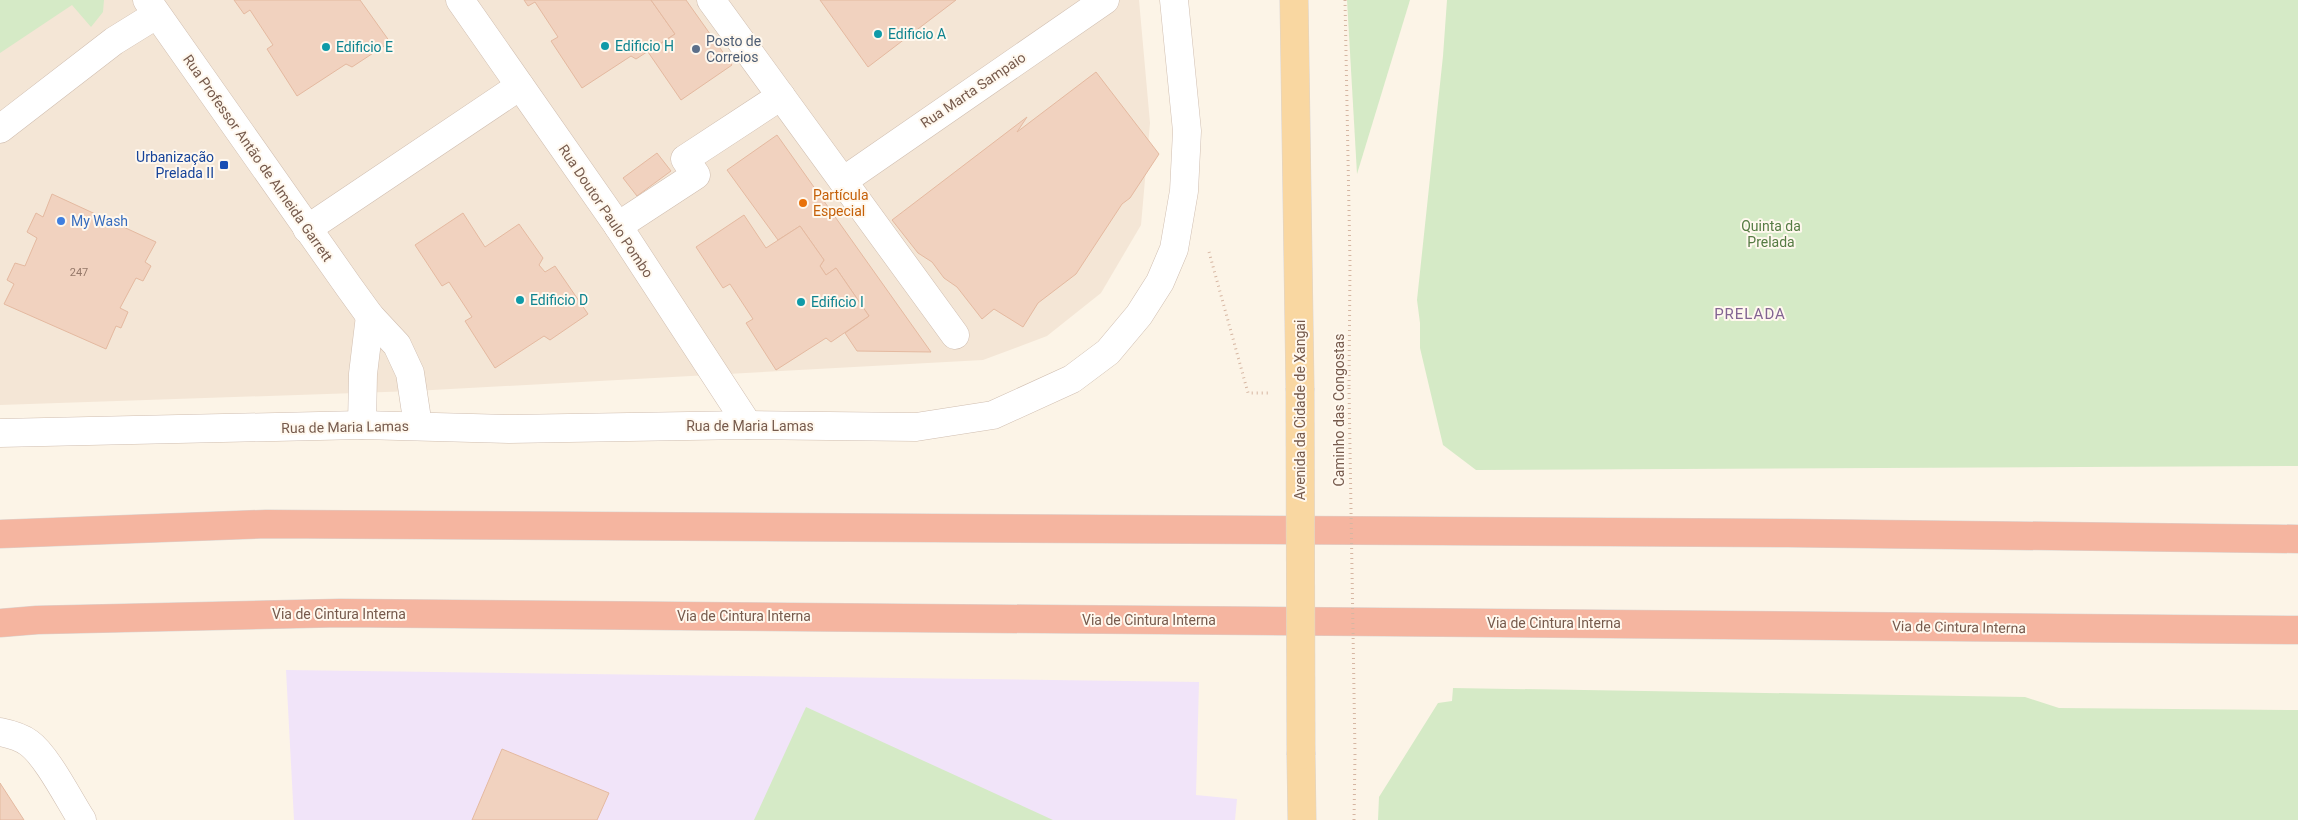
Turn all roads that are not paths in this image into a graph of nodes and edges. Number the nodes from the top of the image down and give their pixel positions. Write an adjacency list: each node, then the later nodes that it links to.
1 (460, 0): 7 (street, Rua Doutor Paulo Pombo)
2 (712, 0): 8 (street)
3 (1105, 0): 10 (street, Rua Marta Sampaio)
4 (1174, 0): 16 (street, Rua de Maria Lamas)
5 (1294, 0): 25 (main road, Avenida da Cidade de Xangai, bridge)
6 (151, 8): 9 (street); 12 (street, Rua Professor Antão de Almeida Garrett)
7 (520, 86): 11 (street, Rua Doutor Paulo Pombo); 12 (street)
8 (781, 96): 10 (street); 11 (street)
9 (0, 129)
10 (843, 181): 14 (street)
11 (618, 226): 16 (street, Rua Doutor Paulo Pombo)
12 (307, 229): 13 (street, Rua Professor Antão de Almeida Garrett)
13 (370, 316): 15 (street); 17 (street, Rua Professor Antão de Almeida Garrett)
14 (955, 335)
15 (362, 425): 17 (street, Rua de Maria Lamas); 18 (street, Rua de Maria Lamas)
16 (748, 425): 17 (street, Rua de Maria Lamas)
17 (418, 426)
18 (0, 433)
19 (0, 534): 20 (highway)
20 (2298, 539)
21 (0, 623): 22 (highway, Via de Cintura Interna)
22 (2298, 630)
23 (0, 732): 24 (street)
24 (82, 820)
25 (1302, 820)

